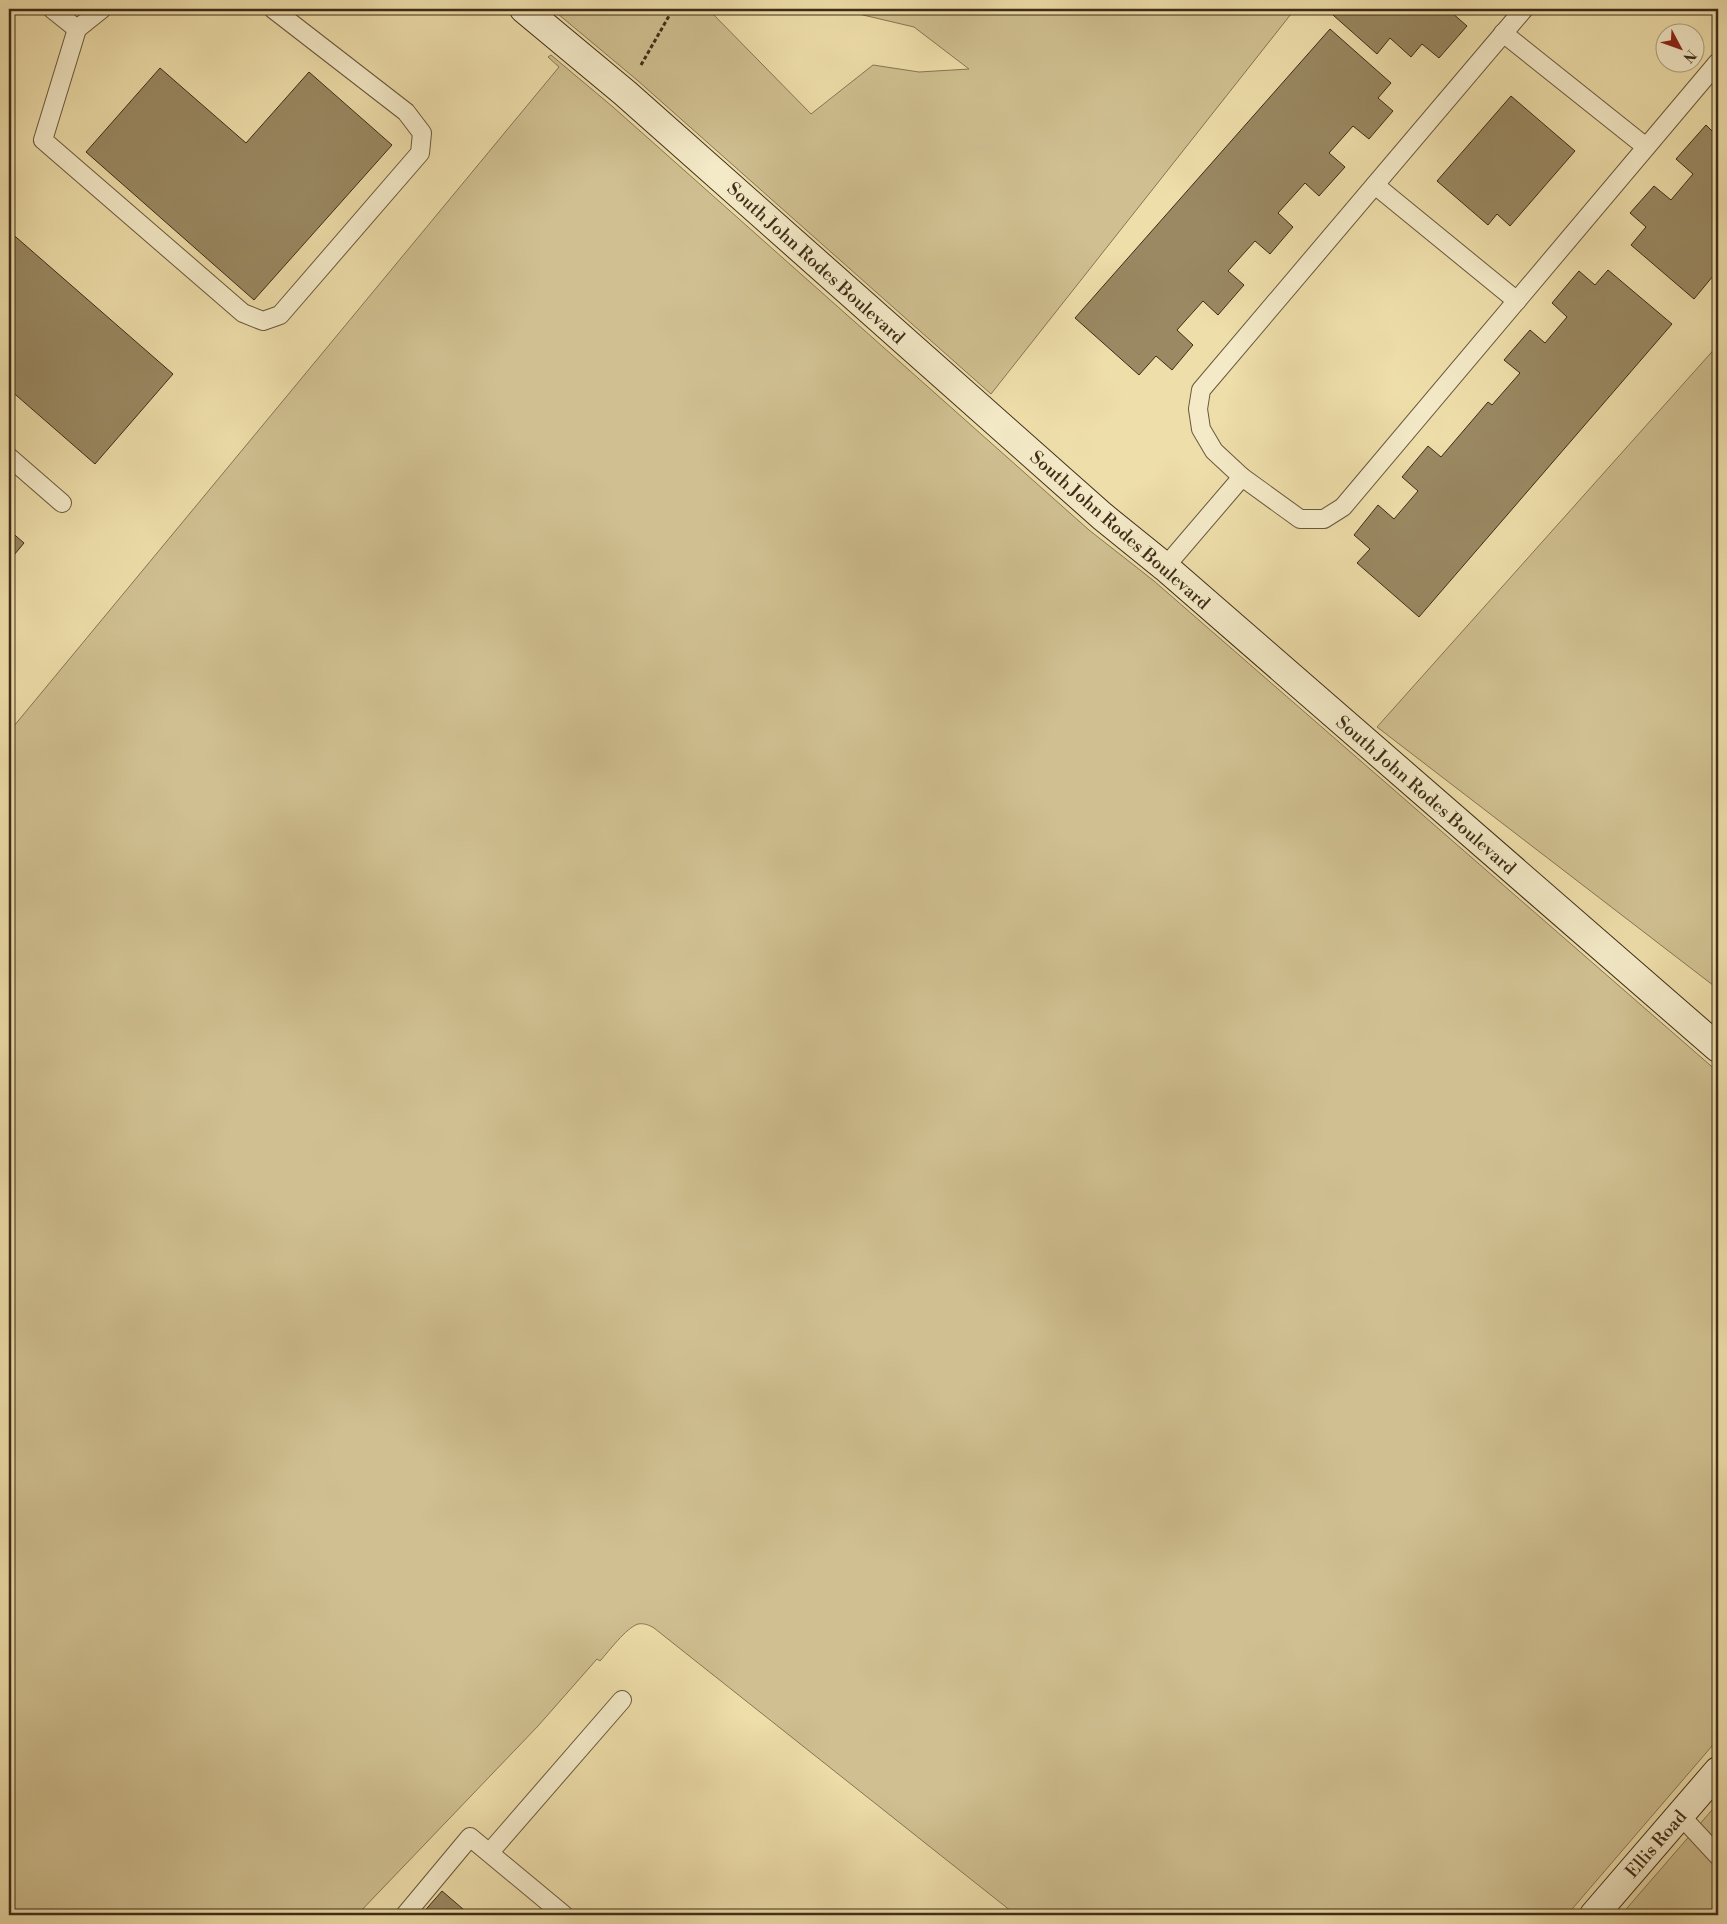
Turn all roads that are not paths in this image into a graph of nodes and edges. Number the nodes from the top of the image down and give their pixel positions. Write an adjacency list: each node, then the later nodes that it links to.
1 (52, 9): 6 (lane)
2 (102, 9): 6 (lane)
3 (273, 9): 6 (lane)
4 (524, 9): 15 (main road, South John Rodes Boulevard)
5 (1524, 9): 7 (lane)
6 (77, 29)
7 (1503, 33): 9 (lane); 10 (lane)
8 (1718, 62): 9 (lane)
9 (1646, 147): 11 (lane)
10 (1375, 185): 11 (lane); 13 (lane)
11 (1517, 301): 13 (lane)
12 (9, 457): 14 (lane)
13 (1242, 477): 15 (lane)
14 (62, 503)
15 (1165, 567): 16 (main road, South John Rodes Boulevard)
16 (1718, 1048)
17 (622, 1700): 20 (lane)
18 (1718, 1771): 19 (main road, Ellis Road)
19 (1681, 1816): 21 (lane); 24 (main road, Ellis Road)
20 (490, 1852): 22 (lane); 23 (lane)
21 (1718, 1856)
22 (405, 1915)
23 (564, 1915)
24 (1594, 1915)

